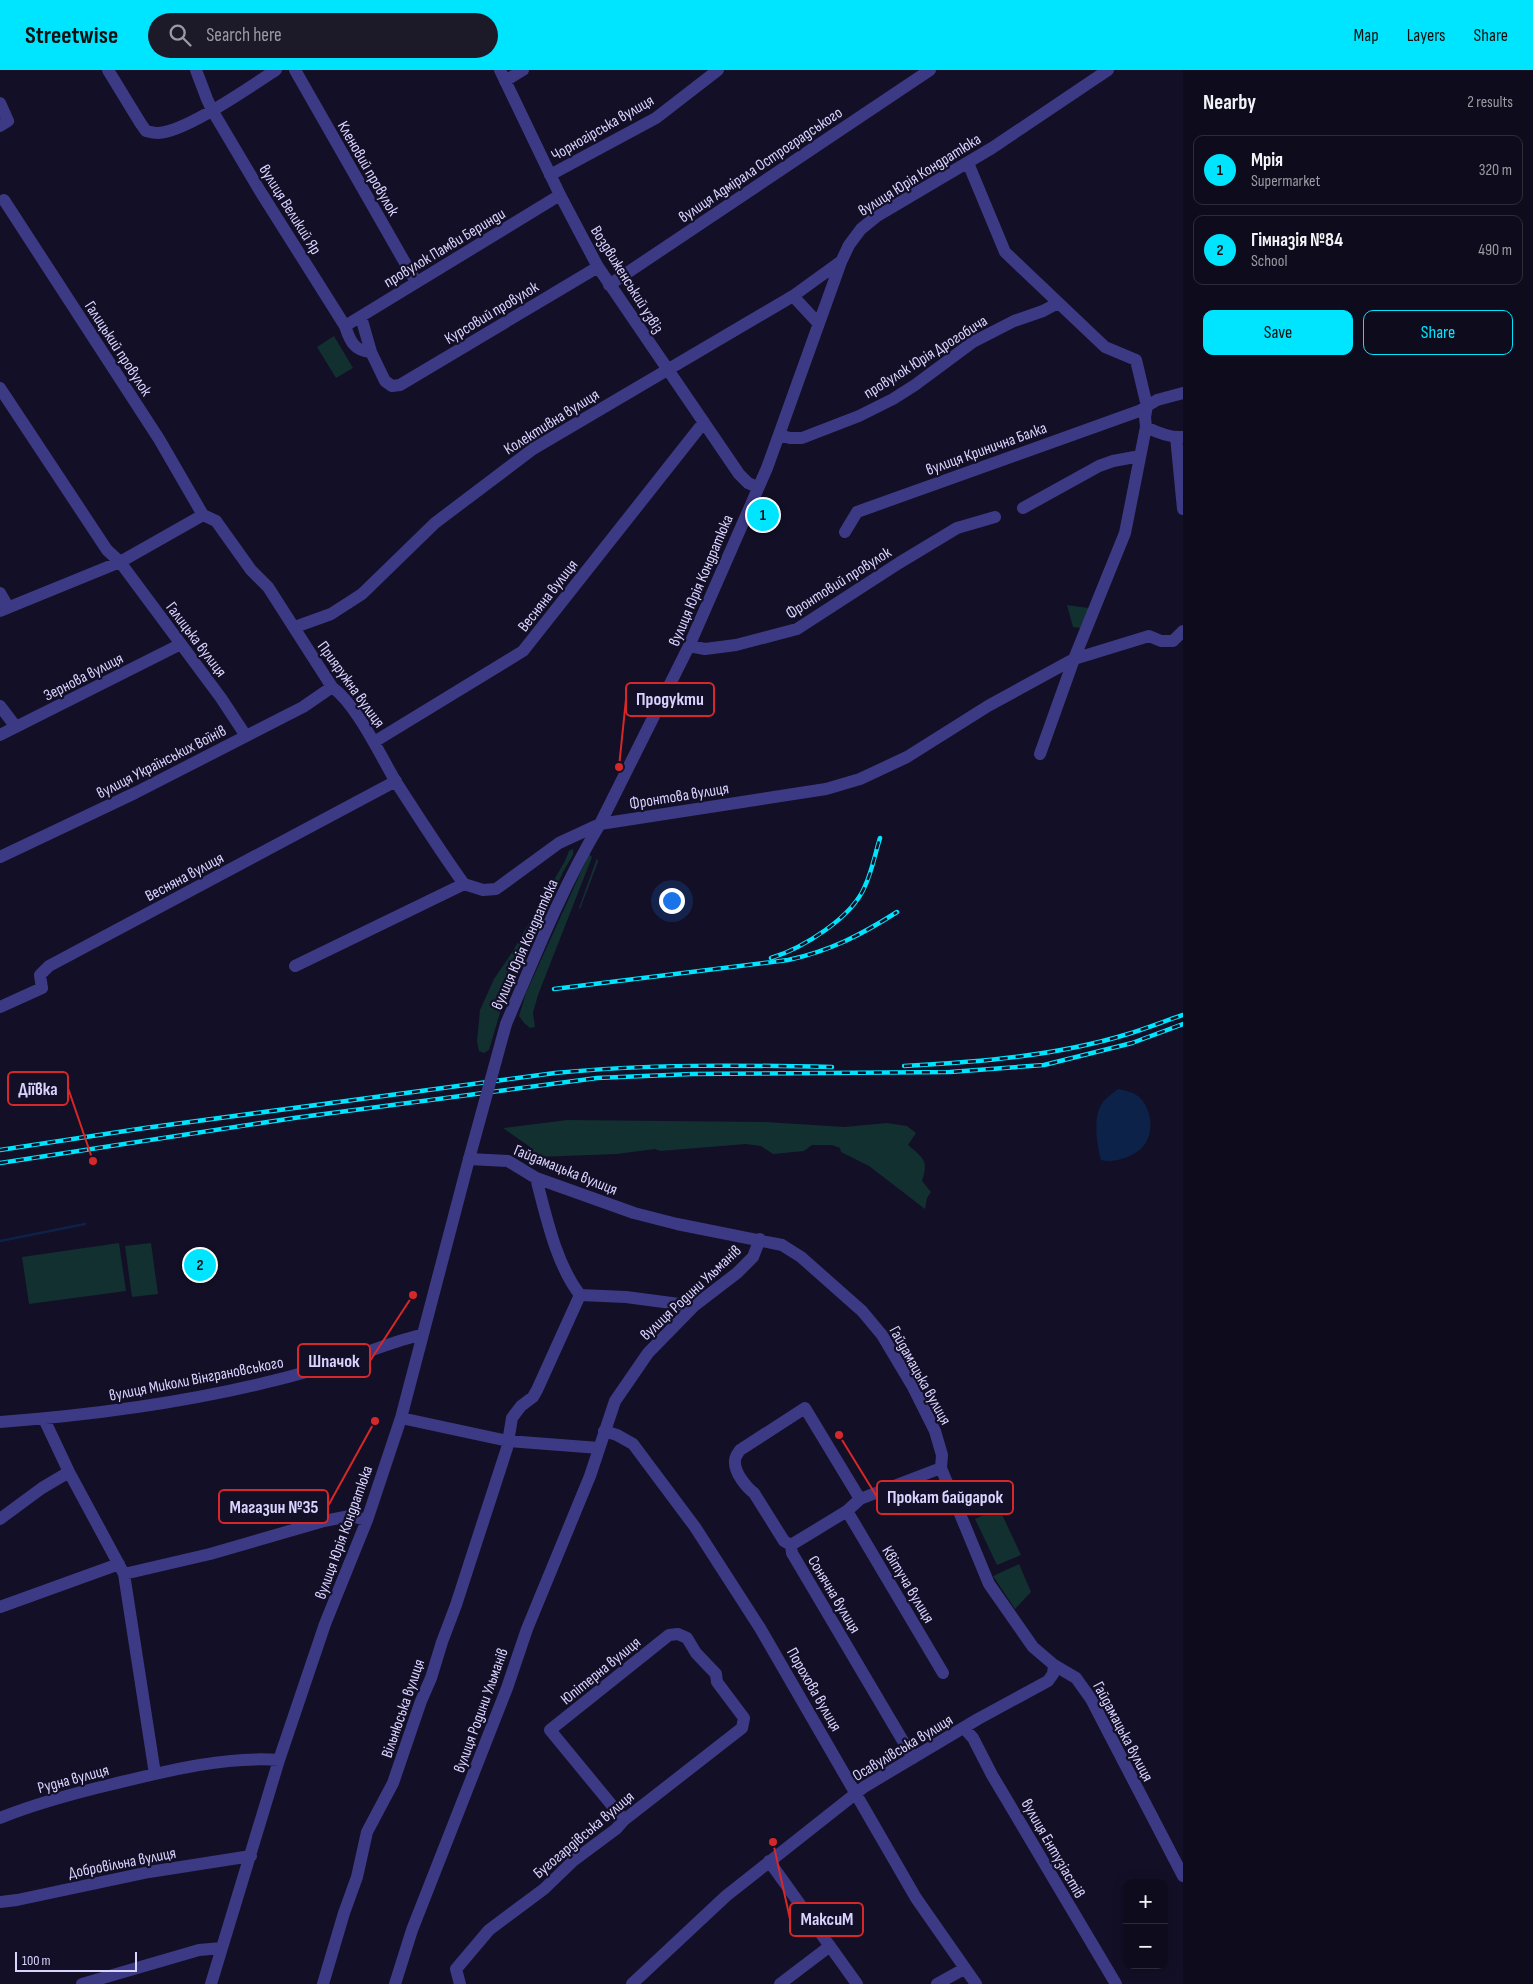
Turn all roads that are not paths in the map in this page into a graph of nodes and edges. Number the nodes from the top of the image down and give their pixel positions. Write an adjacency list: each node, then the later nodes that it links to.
1 (108, 70): 11 (street)
2 (196, 70): 11 (street, вулиця Великий Яр)
3 (276, 70): 11 (street)
4 (294, 70): 19 (street, Кленовий провулок)
5 (523, 70): 9 (street)
6 (718, 70): 14 (street, Чорногірська вулиця)
7 (930, 70): 20 (street, вулиця Адмірала Остроградського)
8 (1108, 70): 13 (street, вулиця Юрія Кондратюка)
9 (502, 76): 14 (street, Воздвиженський узвіз)
10 (0, 103): 12 (street)
11 (212, 110): 25 (street, вулиця Великий Яр)
12 (1, 125)
13 (968, 163): 17 (street, вулиця Юрія Кондратюка); 22 (street)
14 (550, 175): 15 (street, Воздвиженський узвіз)
15 (560, 194): 18 (street, Воздвиженський узвіз); 19 (street, провулок Памви Беринди)
16 (4, 200): 39 (street, Галицький провулок)
17 (841, 262): 21 (street, Колективна вулиця); 24 (street, вулиця Юрія Кондратюка)
18 (598, 267): 20 (street, Воздвиженський узвіз); 26 (street, Курсовий провулок)
19 (416, 282): 23 (street, провулок Памви Беринди)
20 (609, 285): 27 (street, Воздвиженський узвіз)
21 (793, 296): 24 (street); 27 (street, Колективна вулиця)
22 (1058, 303): 30 (street); 33 (street, провулок Юрія Дрогобича)
23 (361, 317): 25 (street, провулок Памви Беринди); 26 (street)
24 (818, 323): 33 (street, вулиця Юрія Кондратюка)
25 (345, 326): 26 (street, вулиця Великий Яр)
26 (371, 352)
27 (668, 371): 31 (street, Воздвиженський узвіз); 45 (street, Колективна вулиця)
28 (0, 388): 42 (street, Галицька вулиця)
29 (1183, 392): 30 (street, вулиця Кринична Балка)
30 (1147, 406): 32 (street); 41 (street, вулиця Кринична Балка)
31 (704, 422): 36 (street, Воздвиженський узвіз); 55 (street, Весняна вулиця)
32 (1146, 427): 34 (street); 35 (street)
33 (779, 435): 36 (street, вулиця Юрія Кондратюка)
34 (1179, 437): 38 (street)
35 (1140, 456): 37 (street); 49 (street)
36 (757, 487): 48 (street, вулиця Юрія Кондратюка)
37 (1023, 508)
38 (1183, 509)
39 (203, 515): 42 (street); 45 (street, Прияружна вулиця)
40 (995, 518): 48 (street, Фронтовий провулок)
41 (845, 532)
42 (120, 562): 44 (street); 47 (street, Галицька вулиця)
43 (0, 593): 44 (street)
44 (4, 609)
45 (295, 627): 50 (street, Прияружна вулиця)
46 (1183, 631): 49 (street, Фронтова вулиця)
47 (181, 644): 52 (street, Зернова вулиця); 54 (street, Галицька вулиця)
48 (689, 646): 58 (street, вулиця Юрія Кондратюка)
49 (1074, 659): 56 (street); 58 (street, Фронтова вулиця)
50 (332, 687): 54 (street, вулиця Українських Воїнів); 55 (street, Прияружна вулиця)
51 (0, 706): 52 (street)
52 (16, 727): 53 (street, Зернова вулиця)
53 (0, 735)
54 (246, 736): 59 (street, вулиця Українських Воїнів)
55 (374, 742): 57 (street, Прияружна вулиця)
56 (1040, 754)
57 (396, 781): 60 (street, Прияружна вулиця); 62 (street, Весняна вулиця)
58 (600, 824): 60 (street, Фронтова вулиця); 63 (street, вулиця Юрія Кондратюка, bridge)
59 (0, 857)
60 (464, 884): 61 (street)
61 (295, 966)
62 (0, 1006)
63 (469, 1159): 64 (street, Гайдамацька вулиця); 68 (street, вулиця Юрія Кондратюка)
64 (536, 1178): 65 (street, Гайдамацька вулиця); 66 (street)
65 (760, 1239): 67 (street, вулиця Родини Ульманів); 75 (street, Гайдамацька вулиця)
66 (580, 1295): 67 (street); 73 (street, Вільнюська вулиця)
67 (694, 1306): 72 (street, вулиця Родини Ульманів)
68 (421, 1335): 69 (street, вулиця Юрія Кондратюка); 70 (street, вулиця Миколи Вінграновського)
69 (401, 1418): 73 (street); 80 (street, вулиця Юрія Кондратюка)
70 (44, 1419): 71 (street, вулиця Миколи Вінграновського); 76 (street)
71 (0, 1422)
72 (604, 1431): 74 (street, вулиця Родини Ульманів); 91 (street, Порохова вулиця)
73 (508, 1440): 74 (street); 103 (street, Вільнюська вулиця)
74 (599, 1448): 104 (street, вулиця Родини Ульманів)
75 (941, 1468): 77 (street); 84 (street, Гайдамацька вулиця)
76 (69, 1472): 79 (street); 82 (street)
77 (860, 1498): 78 (street); 81 (street, Сонячна вулиця)
78 (848, 1511): 81 (street); 85 (street, Квітуча вулиця)
79 (0, 1519)
80 (367, 1520): 82 (street); 89 (street, вулиця Юрія Кондратюка)
81 (791, 1545): 88 (street, Сонячна вулиця)
82 (121, 1569): 83 (street); 90 (street)
83 (0, 1607)
84 (1054, 1665): 87 (street, Осавулівська вулиця); 96 (street, Гайдамацька вулиця)
85 (943, 1673)
86 (744, 1718): 93 (street, Бугогардівська вулиця); 93 (street, Юпітерна вулиця)
87 (964, 1728): 88 (street, Осавулівська вулиця); 111 (street, вулиця Ентузіастів)
88 (913, 1758): 91 (street, Осавулівська вулиця)
89 (279, 1760): 90 (street, Рудна вулиця); 94 (street, вулиця Юрія Кондратюка)
90 (155, 1774): 92 (street, Рудна вулиця)
91 (856, 1793): 95 (street, Осавулівська вулиця); 100 (street, Порохова вулиця)
92 (0, 1818)
93 (624, 1820): 105 (street, Бугогардівська вулиця)
94 (251, 1856): 97 (street, Добровільна вулиця); 99 (street, вулиця Юрія Кондратюка)
95 (769, 1861): 98 (street); 106 (street, Осавулівська вулиця)
96 (1183, 1876)
97 (0, 1902)
98 (830, 1946): 107 (street); 108 (street)
99 (222, 1948): 101 (street); 102 (street, вулиця Юрія Кондратюка)
100 (964, 1969): 109 (street); 110 (street, Порохова вулиця)
101 (82, 1984)
102 (211, 1984)
103 (323, 1984)
104 (395, 1984)
105 (460, 1984)
106 (632, 1984)
107 (780, 1984)
108 (857, 1984)
109 (937, 1984)
110 (976, 1984)
111 (1116, 1984)

